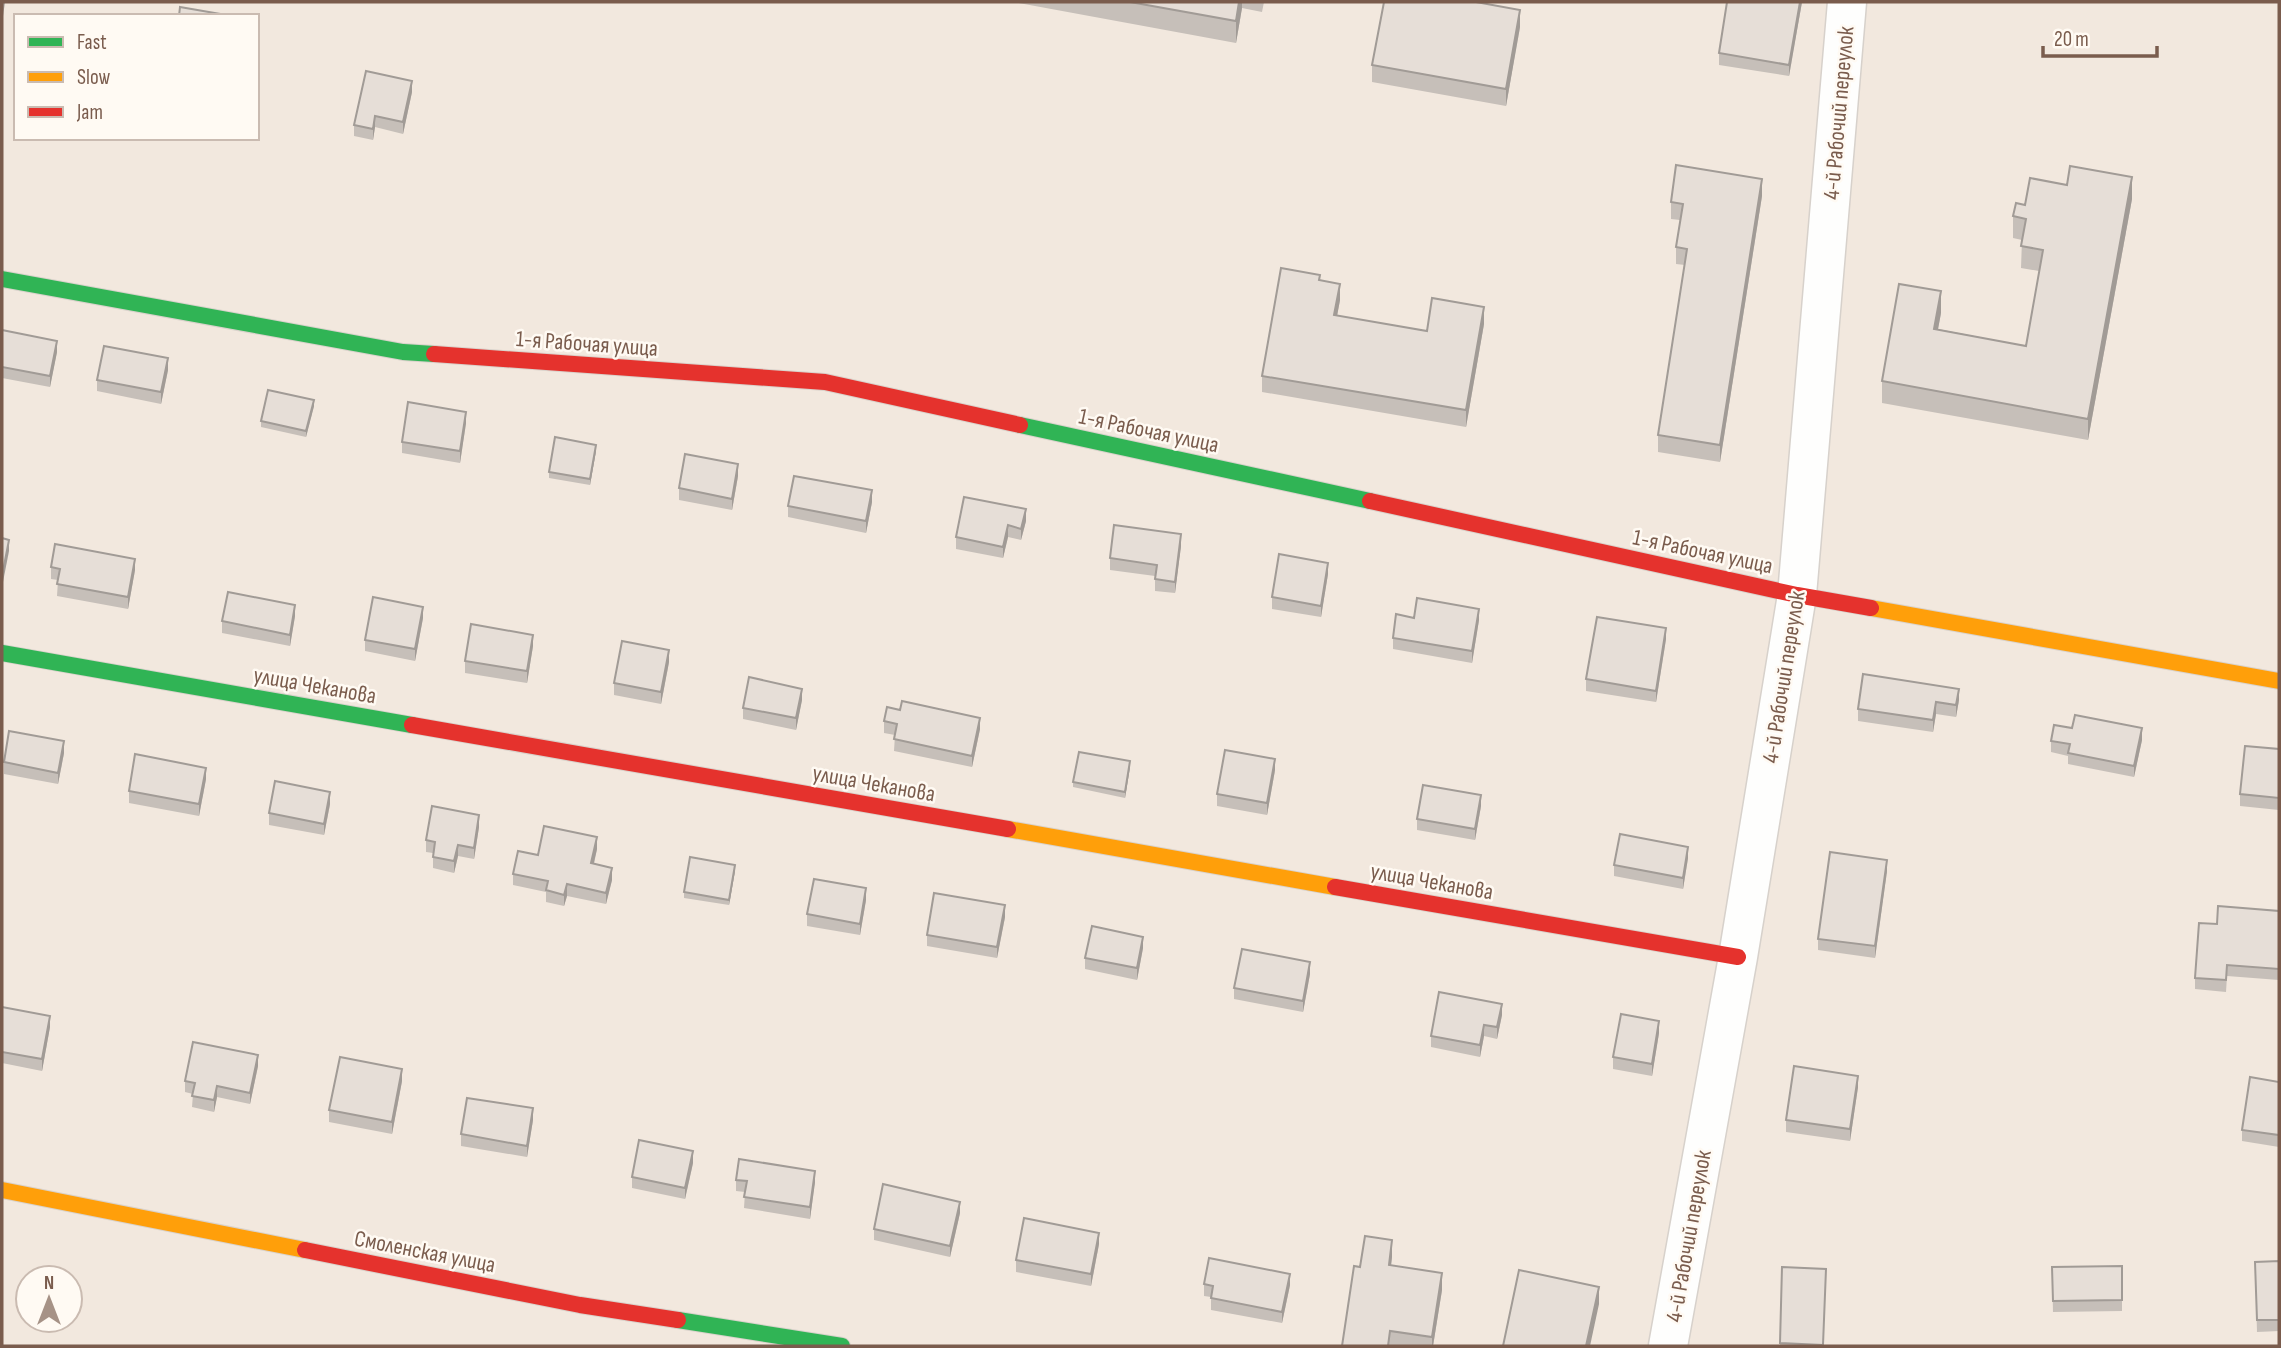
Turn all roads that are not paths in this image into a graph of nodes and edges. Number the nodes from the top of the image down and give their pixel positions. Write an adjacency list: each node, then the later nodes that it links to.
1 (1847, 2): 3 (street, 4-й Рабочий переулок)
2 (2, 279): 3 (street, 1-я Рабочая улица)
3 (1797, 595): 5 (street, 1-я Рабочая улица); 6 (street, 4-й Рабочий переулок)
4 (2, 653): 6 (street, улица Чеканова)
5 (2279, 681)
6 (1738, 957): 9 (street, 4-й Рабочий переулок)
7 (2, 1190): 8 (street, Смоленская улица)
8 (842, 1346)
9 (1668, 1346)

